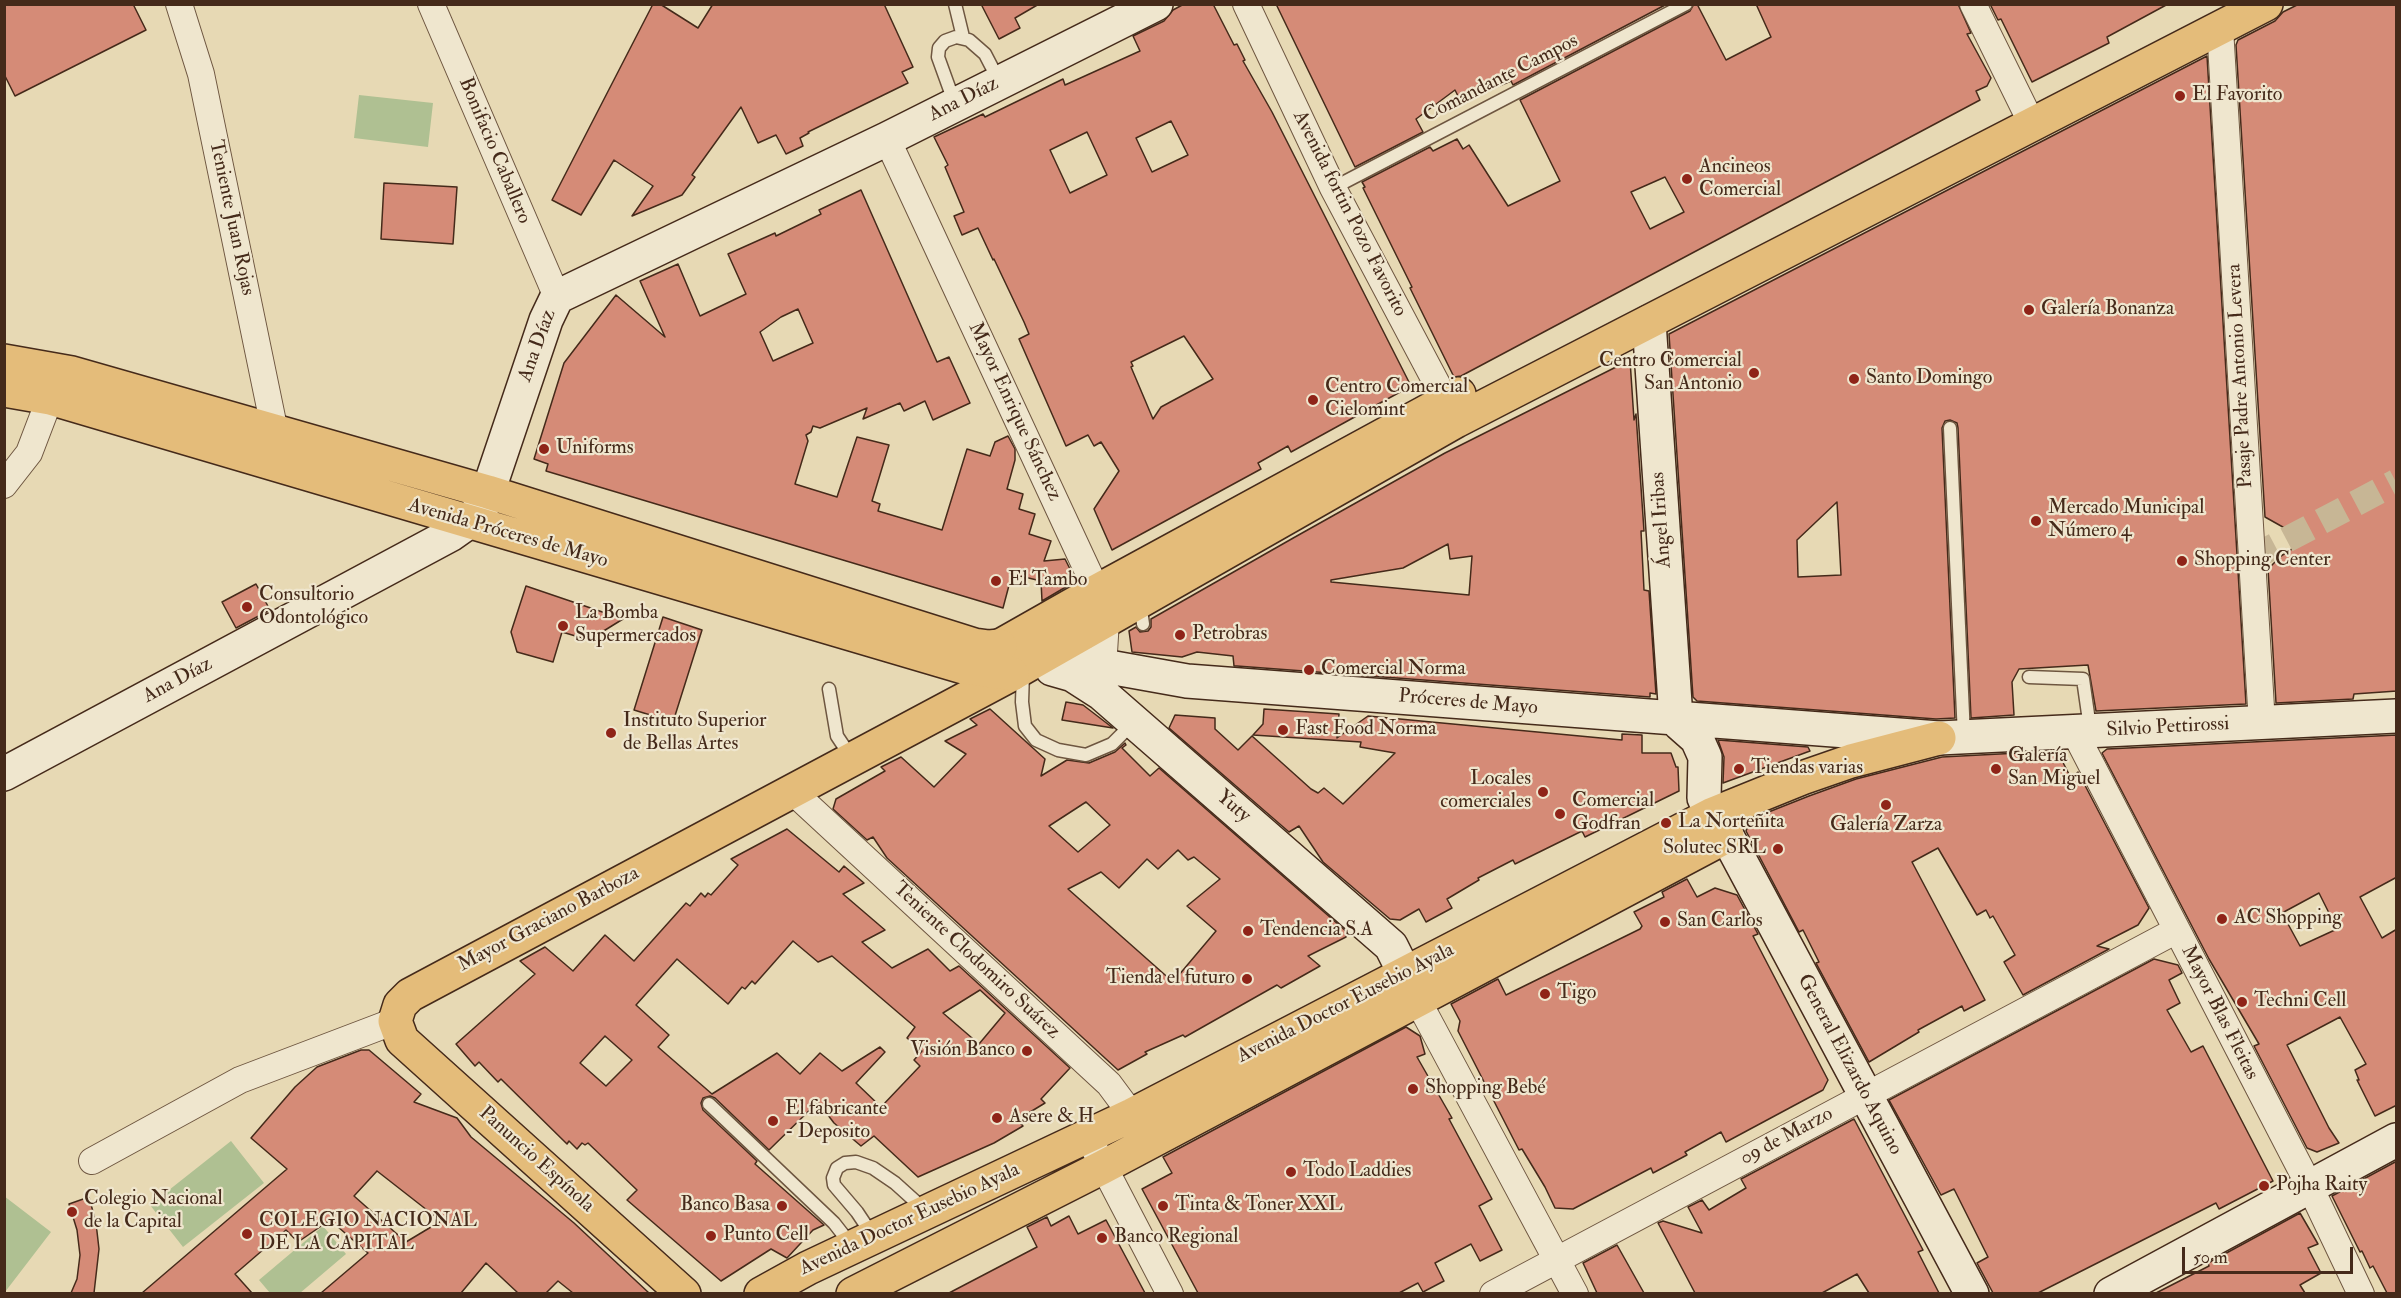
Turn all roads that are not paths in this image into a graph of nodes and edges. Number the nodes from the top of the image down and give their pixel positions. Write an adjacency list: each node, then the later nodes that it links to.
1 (179, 4): 24 (street, Teniente Juan Rojas)
2 (431, 4): 17 (street, Bonifacio Caballero)
3 (955, 4): 11 (lane)
4 (1156, 4): 9 (main road, Ana Díaz)
5 (1246, 4): 16 (street, Avenida fortin Pozo Favorito)
6 (1686, 4): 16 (lane, Comandante Campos)
7 (1973, 4): 14 (street)
8 (2266, 4): 10 (main road)
9 (1109, 15): 12 (main road, Ana Díaz)
10 (2217, 16): 14 (main road); 35 (street, Pasaje Padre Antonio Levera)
11 (963, 38): 12 (lane); 13 (lane)
12 (1000, 82): 13 (main road, Ana Díaz)
13 (955, 105): 15 (main road, Ana Díaz)
14 (2027, 114): 18 (main road); 22 (main road)
15 (887, 139): 17 (main road, Ana Díaz); 27 (street, Mayor Enrique Sánchez)
16 (1333, 188): 22 (street, Avenida fortin Pozo Favorito)
17 (557, 297): 26 (main road, Ana Díaz)
18 (1649, 322): 22 (main road); 34 (main road, Ángel Iribas)
19 (4, 361): 20 (main road, Avenida Próceres de Mayo)
20 (51, 384): 21 (main road, Avenida Próceres de Mayo); 24 (main road, Avenida Próceres de Mayo); 25 (street); 26 (main road, Avenida Próceres de Mayo)
21 (4, 390)
22 (1451, 411): 27 (main road); 27 (main road)
23 (1950, 428): 38 (lane)
24 (275, 432): 26 (main road, Avenida Próceres de Mayo)
25 (4, 485)
26 (479, 507): 28 (main road, Avenida Próceres de Mayo); 28 (main road, Avenida Próceres de Mayo); 40 (main road, Ana Díaz)
27 (1101, 606): 28 (main road); 28 (main road); 31 (street, Mayor Enrique Sánchez)
28 (1020, 662): 31 (main road, Próceres de Mayo); 36 (lane); 39 (main road, Mayor Graciano Barboza)
29 (1157, 672): 31 (main road, Próceres de Mayo); 34 (main road, Próceres de Mayo); 36 (main road)
30 (2029, 677): 37 (lane)
31 (1102, 679): 36 (main road, Yuty)
32 (829, 689): 39 (lane)
33 (2397, 716): 35 (main road, Silvio Pettirossi)
34 (1676, 718): 38 (main road, Próceres de Mayo); 42 (main road, General Elizardo Aquino)
35 (2262, 724): 37 (main road, Silvio Pettirossi)
36 (1142, 728): 44 (main road, Yuty)
37 (2083, 733): 38 (main road, Silvio Pettirossi); 43 (street, Mayor Blas Fleitas)
38 (1952, 738): 42 (main road, Avenida Doctor Eusebio Ayala)
39 (851, 758): 41 (main road, Mayor Graciano Barboza)
40 (4, 774)
41 (791, 790): 45 (main road, Mayor Graciano Barboza); 48 (street, Teniente Clodomiro Suárez)
42 (1720, 825): 44 (main road, Avenida Doctor Eusebio Ayala); 46 (main road, General Elizardo Aquino)
43 (2176, 930): 46 (street, 09 de Marzo); 54 (street, Mayor Blas Fleitas)
44 (1411, 987): 48 (main road, Avenida Doctor Eusebio Ayala); 51 (main road, Avenida Doctor Eusebio Ayala); 57 (street)
45 (395, 1021): 52 (street); 59 (main road, Panuncio Espínola)
46 (1866, 1095): 57 (street, 09 de Marzo); 64 (main road, General Elizardo Aquino)
47 (709, 1104): 56 (lane)
48 (1132, 1115): 49 (main road, Avenida Doctor Eusebio Ayala); 51 (street, Teniente Clodomiro Suárez)
49 (1088, 1136): 53 (street); 55 (main road, Avenida Doctor Eusebio Ayala)
50 (2397, 1140): 54 (main road)
51 (1144, 1145): 53 (main road, Avenida Doctor Eusebio Ayala)
52 (92, 1161)
53 (1103, 1167): 60 (main road, Avenida Doctor Eusebio Ayala); 61 (street)
54 (2310, 1187): 65 (main road); 66 (street, Mayor Blas Fleitas)
55 (927, 1212): 56 (main road, Avenida Doctor Eusebio Ayala); 56 (lane)
56 (863, 1242): 58 (main road, Avenida Doctor Eusebio Ayala)
57 (1557, 1259): 62 (street, 09 de Marzo); 63 (street)
58 (770, 1291)
59 (684, 1293)
60 (853, 1293)
61 (1170, 1293)
62 (1493, 1293)
63 (1575, 1293)
64 (1972, 1293)
65 (2111, 1293)
66 (2361, 1293)

